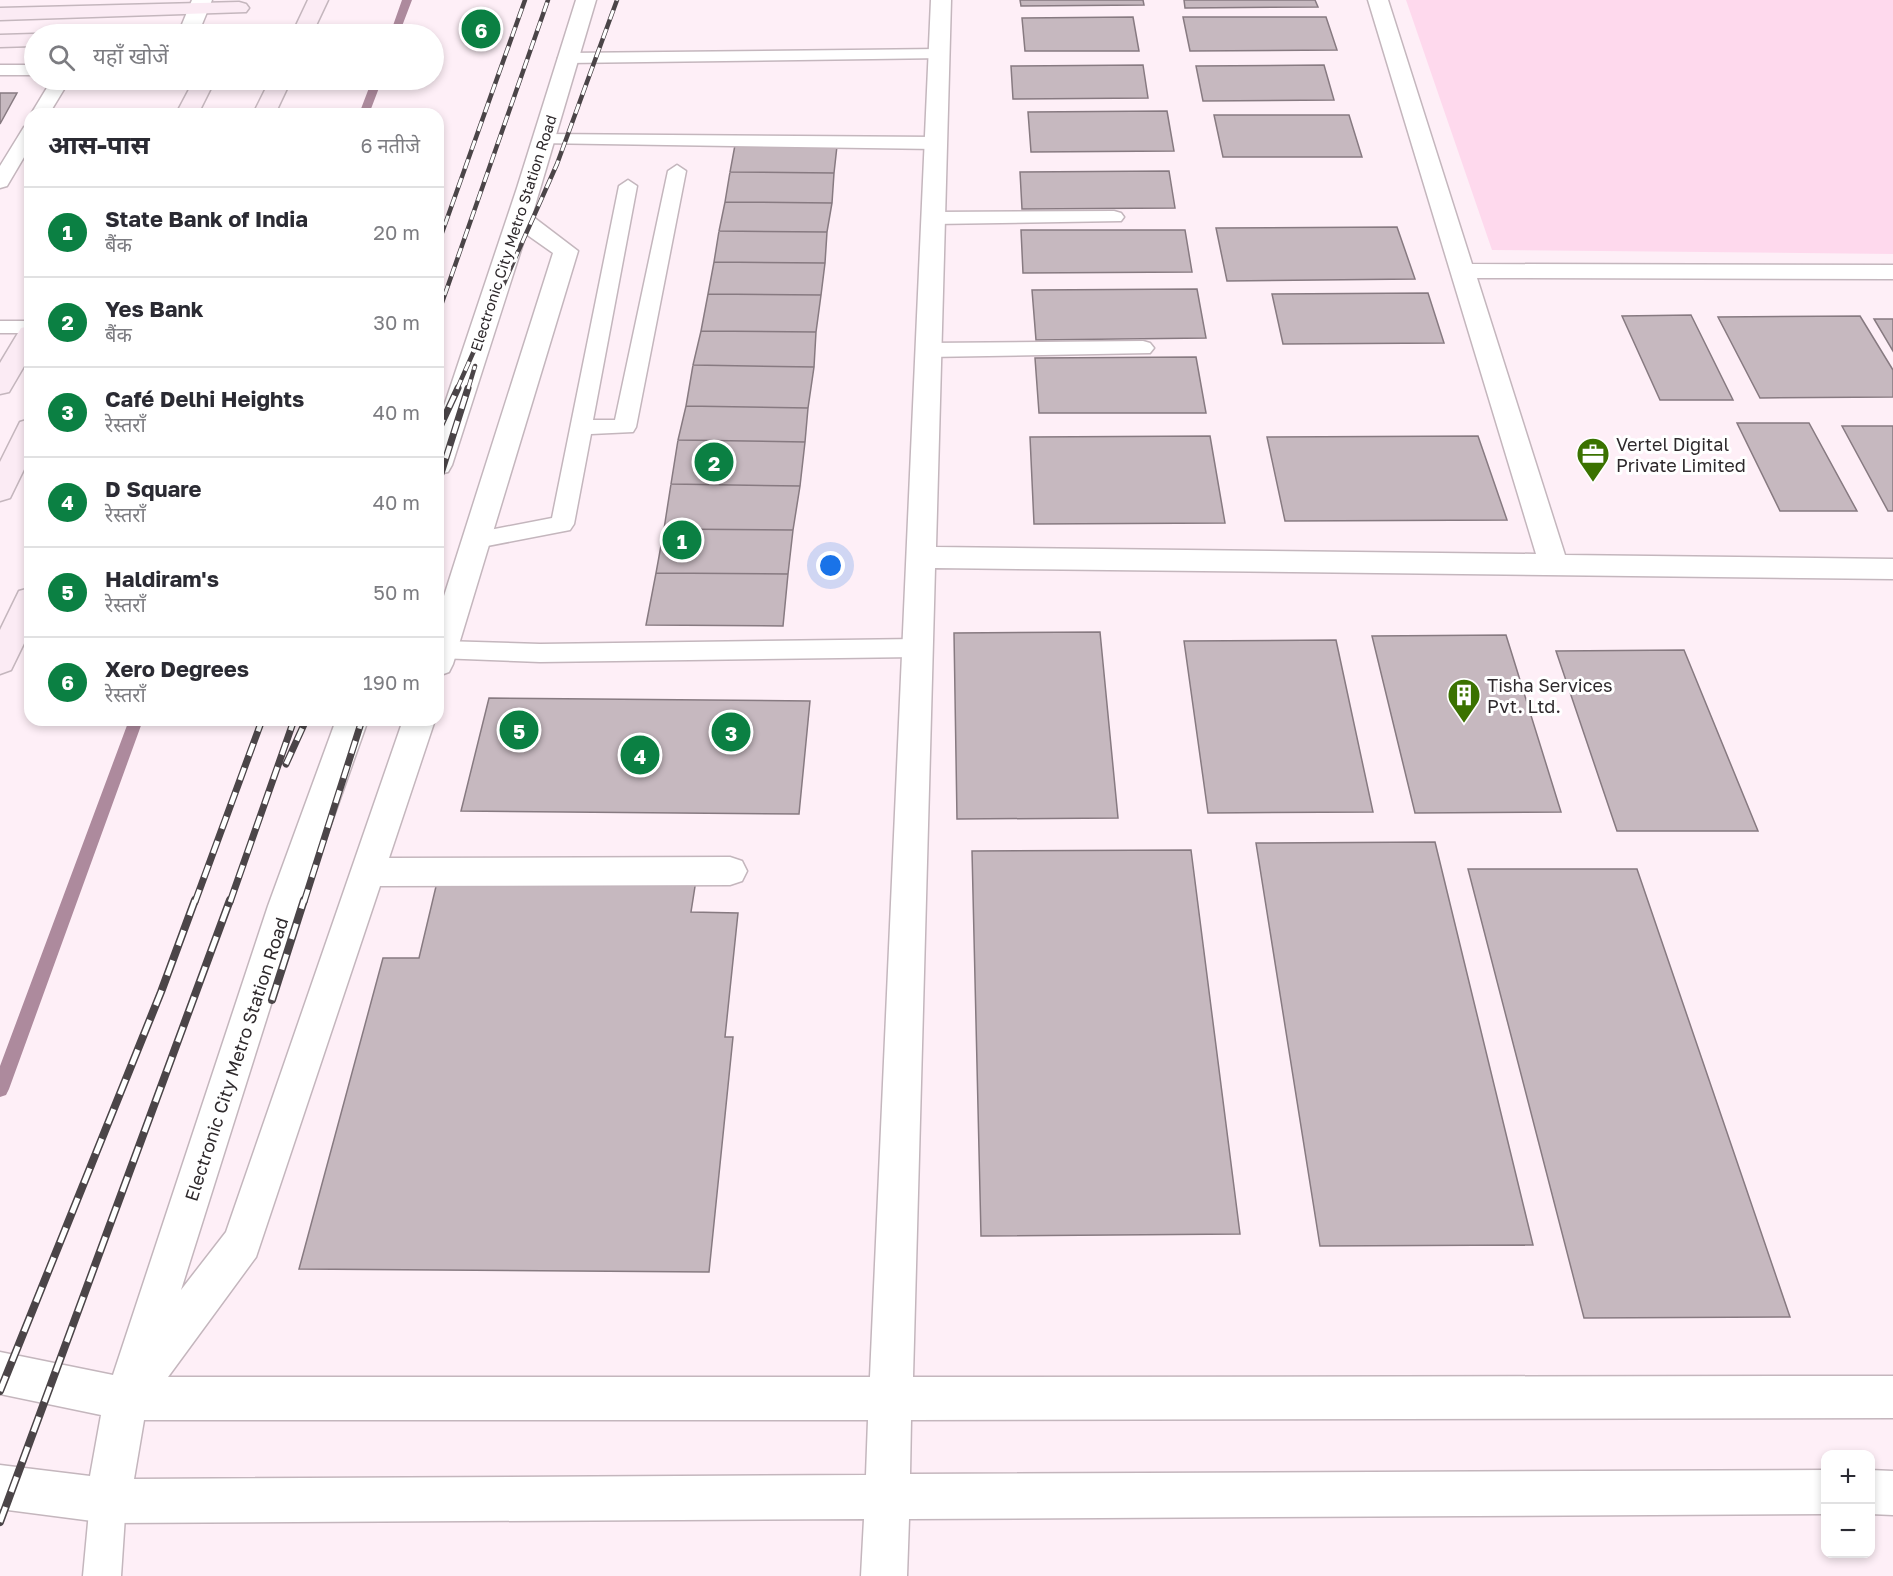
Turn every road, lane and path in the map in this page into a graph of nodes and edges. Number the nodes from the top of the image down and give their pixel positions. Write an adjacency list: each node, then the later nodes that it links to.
1 (318, 0): 9 (street)
2 (586, 0): 13 (street, Electronic City Metro Station Road)
3 (941, 0): 12 (street)
4 (1378, 0): 31 (street)
5 (200, 4): 6 (street); 7 (street); 8 (street)
6 (238, 11)
7 (0, 14)
8 (192, 24)
9 (307, 24)
10 (24, 40): 11 (street)
11 (0, 41)
12 (939, 54): 13 (lane); 24 (street)
13 (567, 58): 22 (street, Electronic City Metro Station Road)
14 (0, 70): 15 (lane)
15 (24, 70)
16 (55, 90): 19 (lane)
17 (199, 90): 20 (street)
18 (275, 90): 21 (street)
19 (44, 108)
20 (190, 108)
21 (267, 108)
22 (543, 139): 24 (lane); 29 (street, Electronic City Metro Station Road)
23 (24, 141): 26 (lane)
24 (936, 143): 30 (street)
25 (677, 171): 39 (lane)
26 (0, 182)
27 (628, 186): 39 (lane)
28 (1114, 217): 30 (lane)
29 (519, 218): 41 (street, Electronic City Metro Station Road); 43 (street)
30 (933, 218): 37 (street)
31 (1462, 270): 32 (street); 45 (street)
32 (1893, 272)
33 (0, 327): 34 (lane)
34 (24, 327)
35 (24, 344): 38 (street)
36 (1143, 348): 37 (lane)
37 (928, 350): 44 (street)
38 (0, 386)
39 (579, 427): 43 (lane)
40 (24, 441): 42 (street)
41 (444, 447)
42 (0, 491)
43 (477, 540): 48 (street)
44 (920, 557): 45 (street); 49 (street)
45 (1554, 565): 46 (street)
46 (1893, 569)
47 (16, 622): 51 (street)
48 (444, 644)
49 (917, 648): 50 (lane); 59 (street)
50 (444, 657)
51 (0, 662)
52 (350, 726): 58 (street, Electronic City Metro Station Road)
53 (417, 726): 54 (street)
54 (369, 872): 55 (street); 58 (street)
55 (730, 872)
56 (0, 1373): 58 (street)
57 (1893, 1397): 59 (street)
58 (126, 1399): 59 (street); 65 (street, Electronic City Metro Station Road)
59 (889, 1400): 64 (street)
60 (0, 1487): 65 (street)
61 (1821, 1492): 64 (street)
62 (1875, 1492): 63 (street)
63 (1893, 1492)
64 (885, 1496): 65 (street); 67 (street)
65 (108, 1501): 66 (lane)
66 (102, 1576)
67 (884, 1576)

